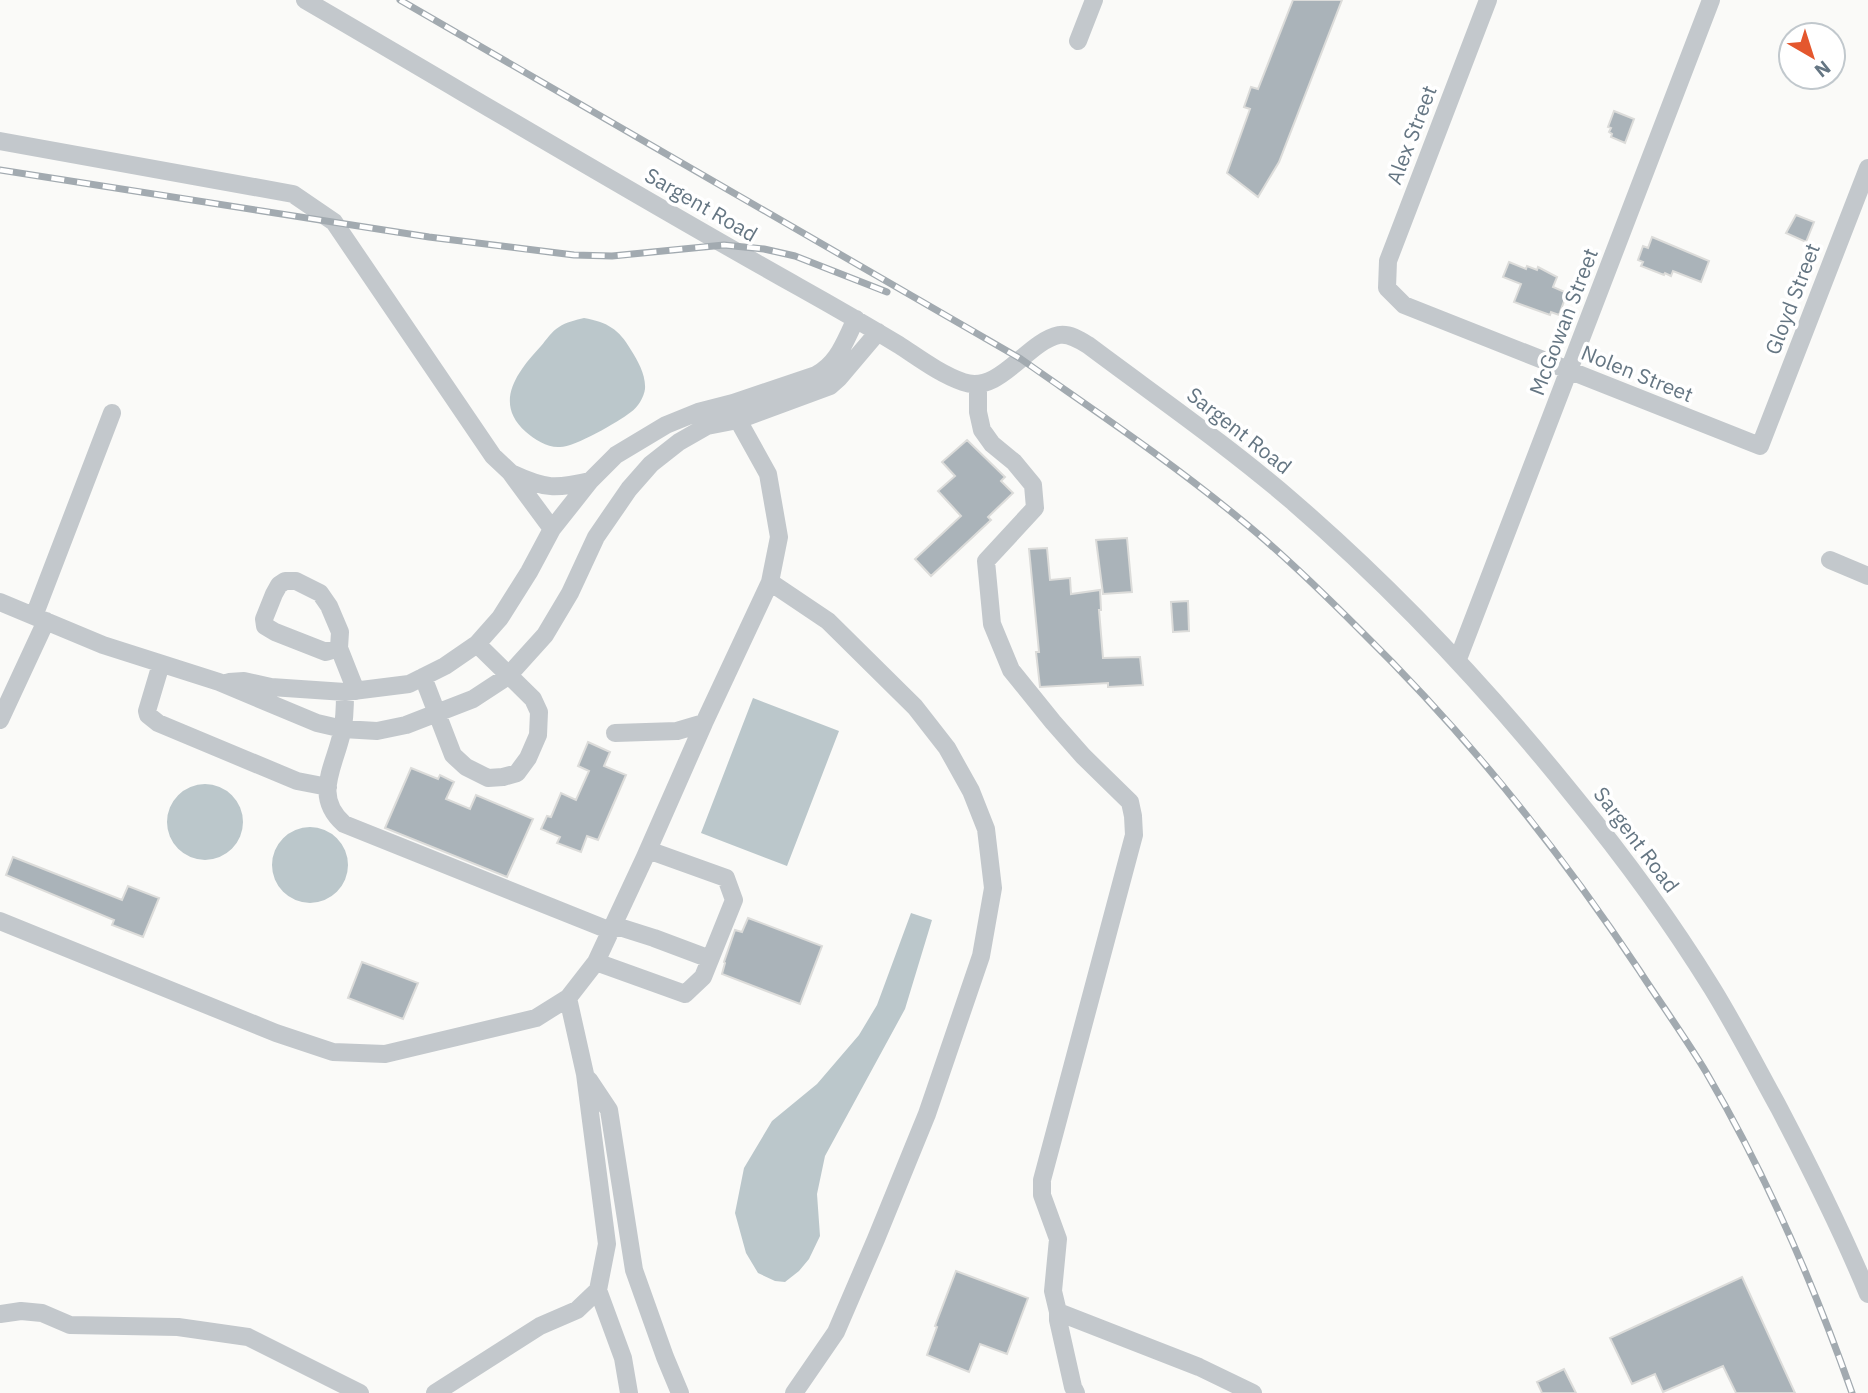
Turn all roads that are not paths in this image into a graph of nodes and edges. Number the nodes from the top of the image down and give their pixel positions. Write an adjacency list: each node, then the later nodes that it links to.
1 (305, 0): 9 (street, Sargent Road)
2 (1094, 0): 5 (street)
3 (1488, 0): 8 (street, Alex Street)
4 (1711, 0): 11 (street, McGowan Street)
5 (1078, 41)
6 (0, 141): 16 (street)
7 (1868, 168): 15 (street, Gloyd Street)
8 (1387, 288): 11 (street, Nolen Street)
9 (856, 318): 10 (street, Sargent Road); 13 (street)
10 (878, 332): 12 (street, Sargent Road); 13 (street)
11 (1569, 371): 15 (street, Nolen Street); 26 (street, McGowan Street)
12 (978, 385): 26 (street, Sargent Road); 47 (street)
13 (736, 412): 17 (street); 21 (street); 28 (street)
14 (112, 413): 23 (street)
15 (1760, 446)
16 (510, 472): 17 (street); 18 (street)
17 (590, 481): 18 (street)
18 (552, 528): 24 (street)
19 (1830, 560): 20 (street)
20 (1868, 576)
21 (771, 582): 34 (street); 53 (street)
22 (0, 602): 23 (street)
23 (40, 618): 27 (street); 33 (street)
24 (477, 644): 28 (street); 29 (street)
25 (339, 648): 25 (street); 31 (street)
26 (1458, 659): 46 (street, Sargent Road)
27 (161, 664): 30 (street); 37 (street)
28 (508, 676): 32 (street); 32 (street)
29 (423, 677): 31 (street); 32 (street)
30 (219, 682): 31 (street); 35 (street)
31 (351, 692): 35 (street)
32 (438, 713): 35 (street)
33 (0, 720)
34 (704, 723): 36 (street); 38 (street)
35 (343, 729): 37 (street)
36 (615, 733)
37 (328, 787): 40 (street)
38 (648, 850): 40 (street); 41 (street)
39 (0, 921): 43 (street)
40 (612, 928): 41 (street); 42 (street)
41 (710, 959): 42 (street)
42 (596, 962): 43 (street)
43 (568, 998): 44 (street)
44 (585, 1074): 45 (street); 52 (street)
45 (598, 1290): 50 (street); 51 (street)
46 (1868, 1294)
47 (1058, 1312): 54 (street); 55 (street)
48 (0, 1314): 49 (street)
49 (360, 1393)
50 (435, 1393)
51 (629, 1393)
52 (680, 1393)
53 (794, 1393)
54 (1076, 1393)
55 (1253, 1393)

